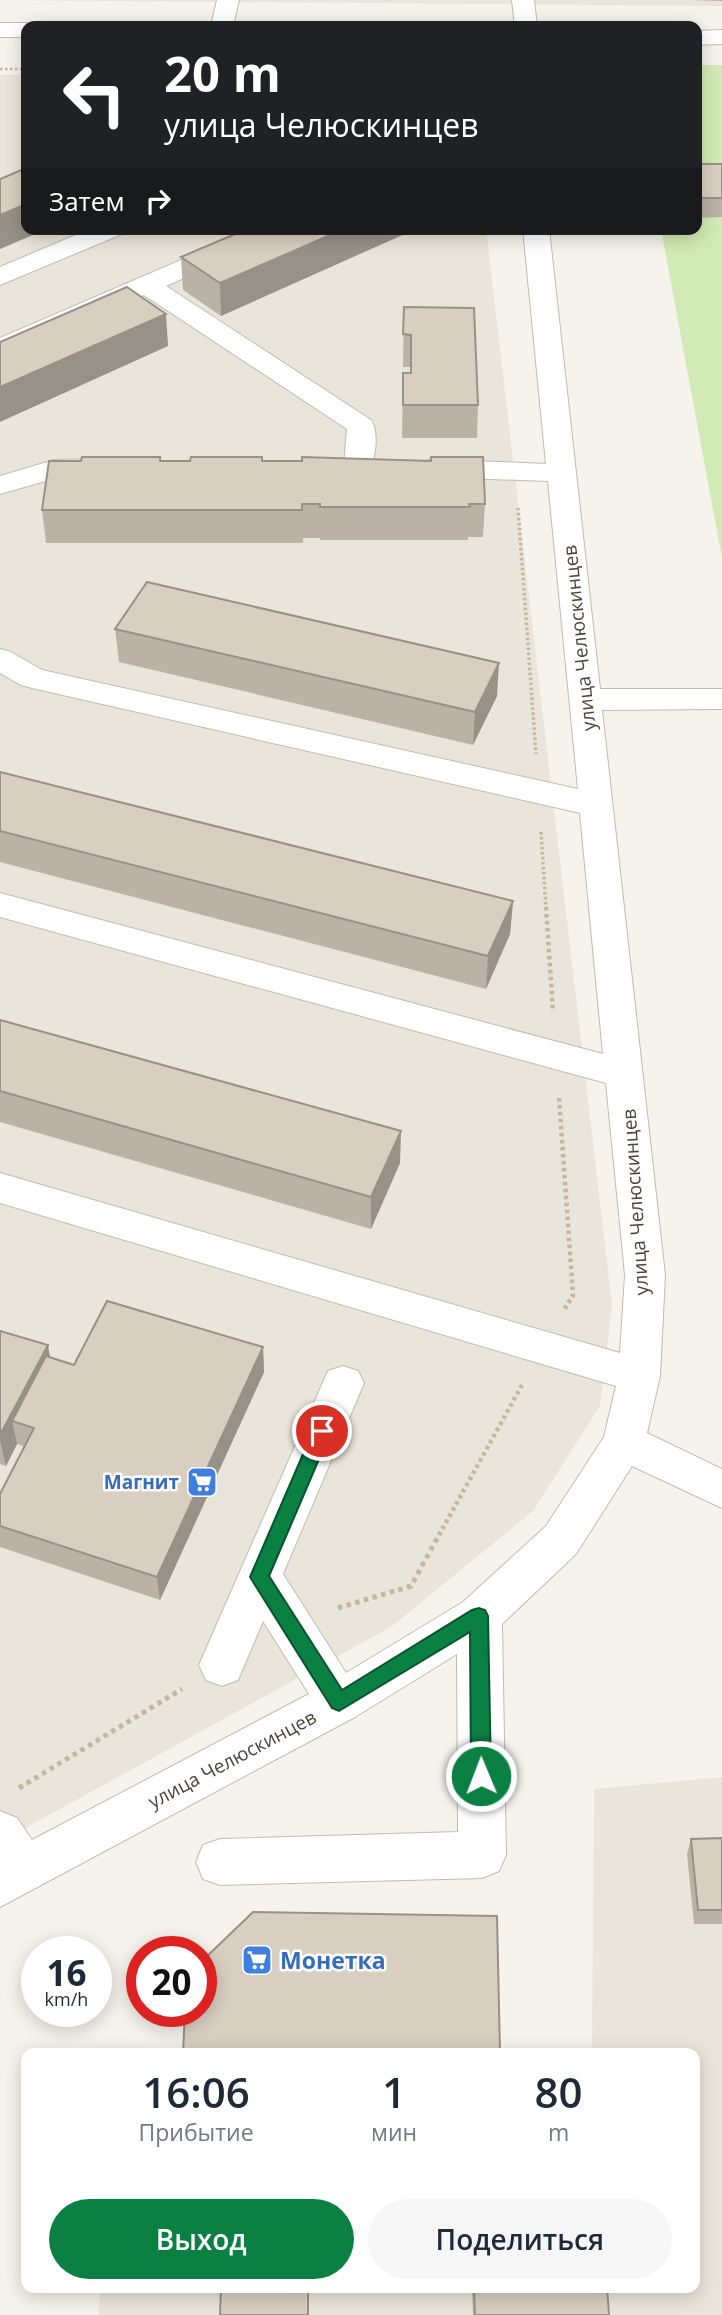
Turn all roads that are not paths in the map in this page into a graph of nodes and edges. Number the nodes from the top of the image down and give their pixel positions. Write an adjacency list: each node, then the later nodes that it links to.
1 (228, 0): 3 (street)
2 (523, 0): 4 (street)
3 (223, 21)
4 (525, 21)
5 (0, 30): 6 (street)
6 (21, 30)
7 (702, 37): 8 (street)
8 (722, 37)
9 (99, 235): 12 (street)
10 (261, 235): 13 (street)
11 (537, 235): 16 (street, улица Челюскинцев)
12 (0, 276)
13 (146, 285): 14 (street); 16 (street)
14 (0, 348)
15 (123, 468): 17 (street)
16 (563, 474): 20 (street, улица Челюскинцев)
17 (0, 485)
18 (0, 660): 21 (street)
19 (722, 699): 20 (street)
20 (584, 700): 21 (street, улица Челюскинцев)
21 (597, 805): 23 (street, улица Челюскинцев)
22 (0, 905): 23 (street)
23 (625, 1074): 25 (street, улица Челюскинцев)
24 (0, 1188): 25 (street)
25 (639, 1376): 27 (street, улица Челюскинцев)
26 (343, 1383): 29 (street)
27 (624, 1442): 28 (street); 30 (street, улица Челюскинцев)
28 (722, 1489)
29 (260, 1577): 31 (street); 32 (street)
30 (479, 1616): 32 (street, улица Челюскинцев); 34 (street)
31 (222, 1665)
32 (339, 1702): 33 (street, улица Челюскинцев)
33 (9, 1845)
34 (220, 1862)

